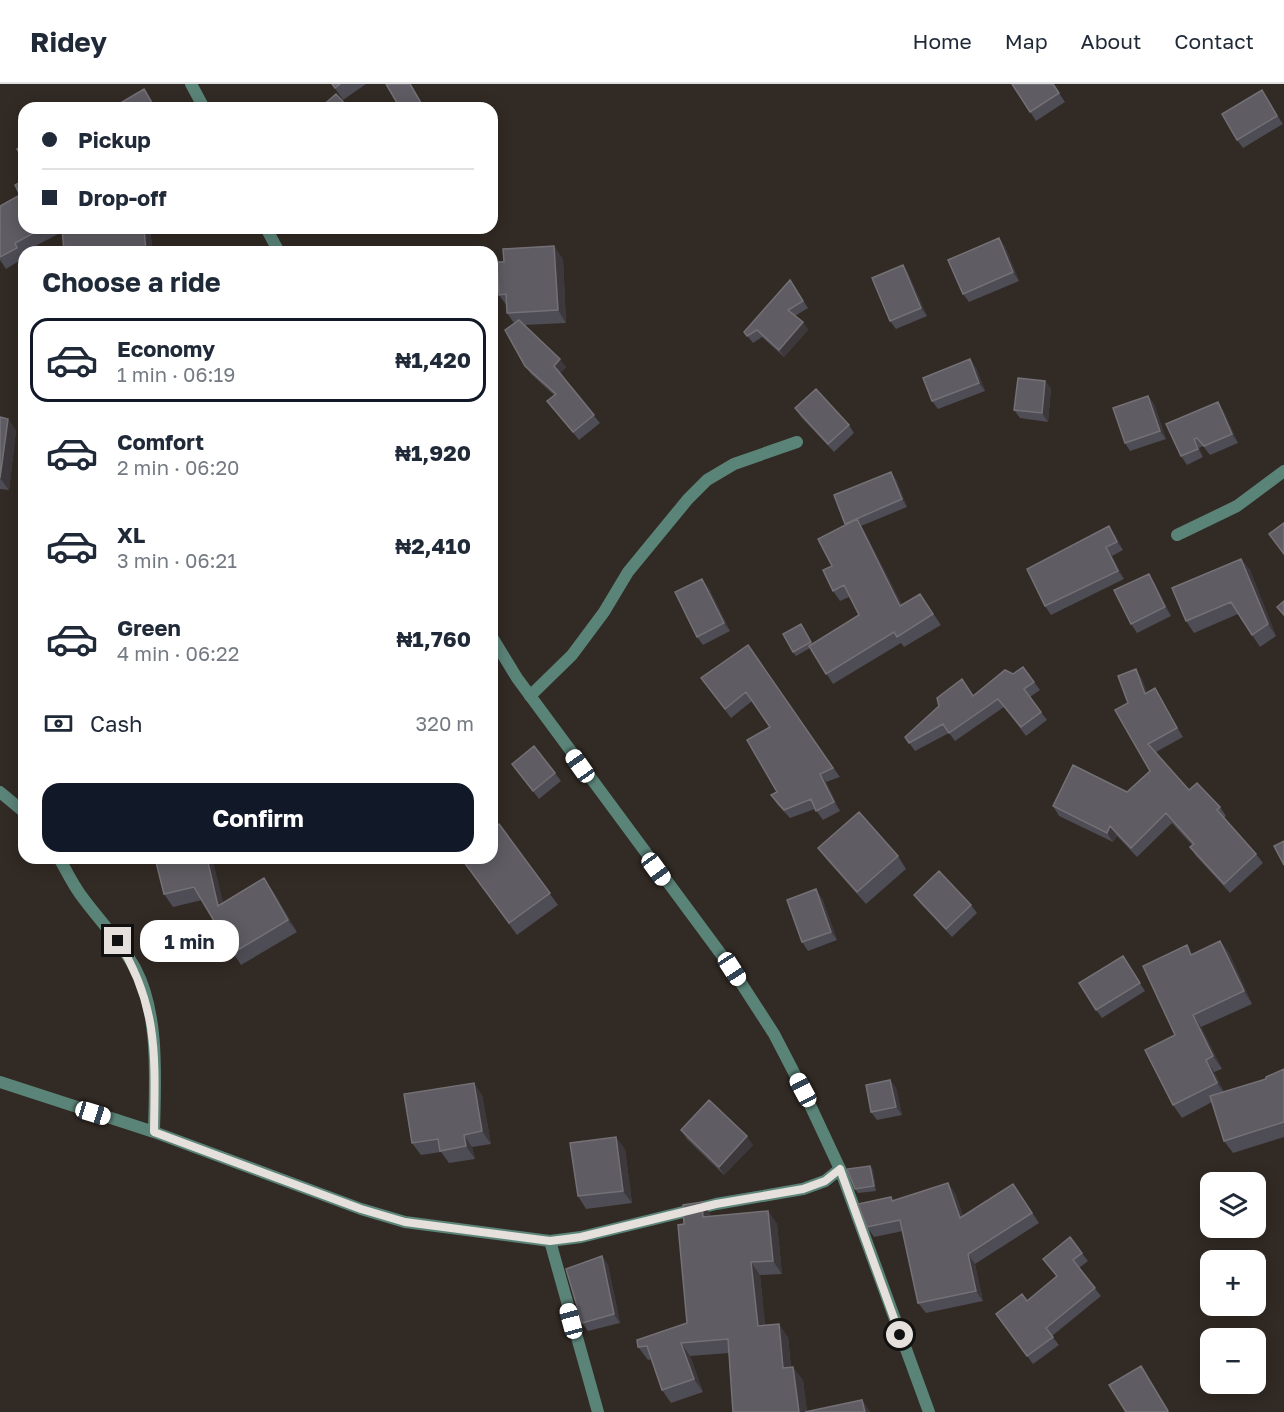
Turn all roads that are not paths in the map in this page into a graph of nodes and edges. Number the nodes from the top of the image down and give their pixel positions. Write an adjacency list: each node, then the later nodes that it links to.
1 (191, 84): 2 (street)
2 (201, 102)
3 (797, 442): 7 (street)
4 (1284, 471): 5 (street)
5 (1177, 535)
6 (498, 646): 7 (street)
7 (530, 696): 13 (street)
8 (0, 792): 9 (street)
9 (18, 807)
10 (62, 864): 12 (street)
11 (0, 1082): 12 (street)
12 (154, 1132): 14 (street)
13 (840, 1169): 14 (street); 16 (street)
14 (550, 1241): 15 (street)
15 (598, 1412)
16 (929, 1412)

